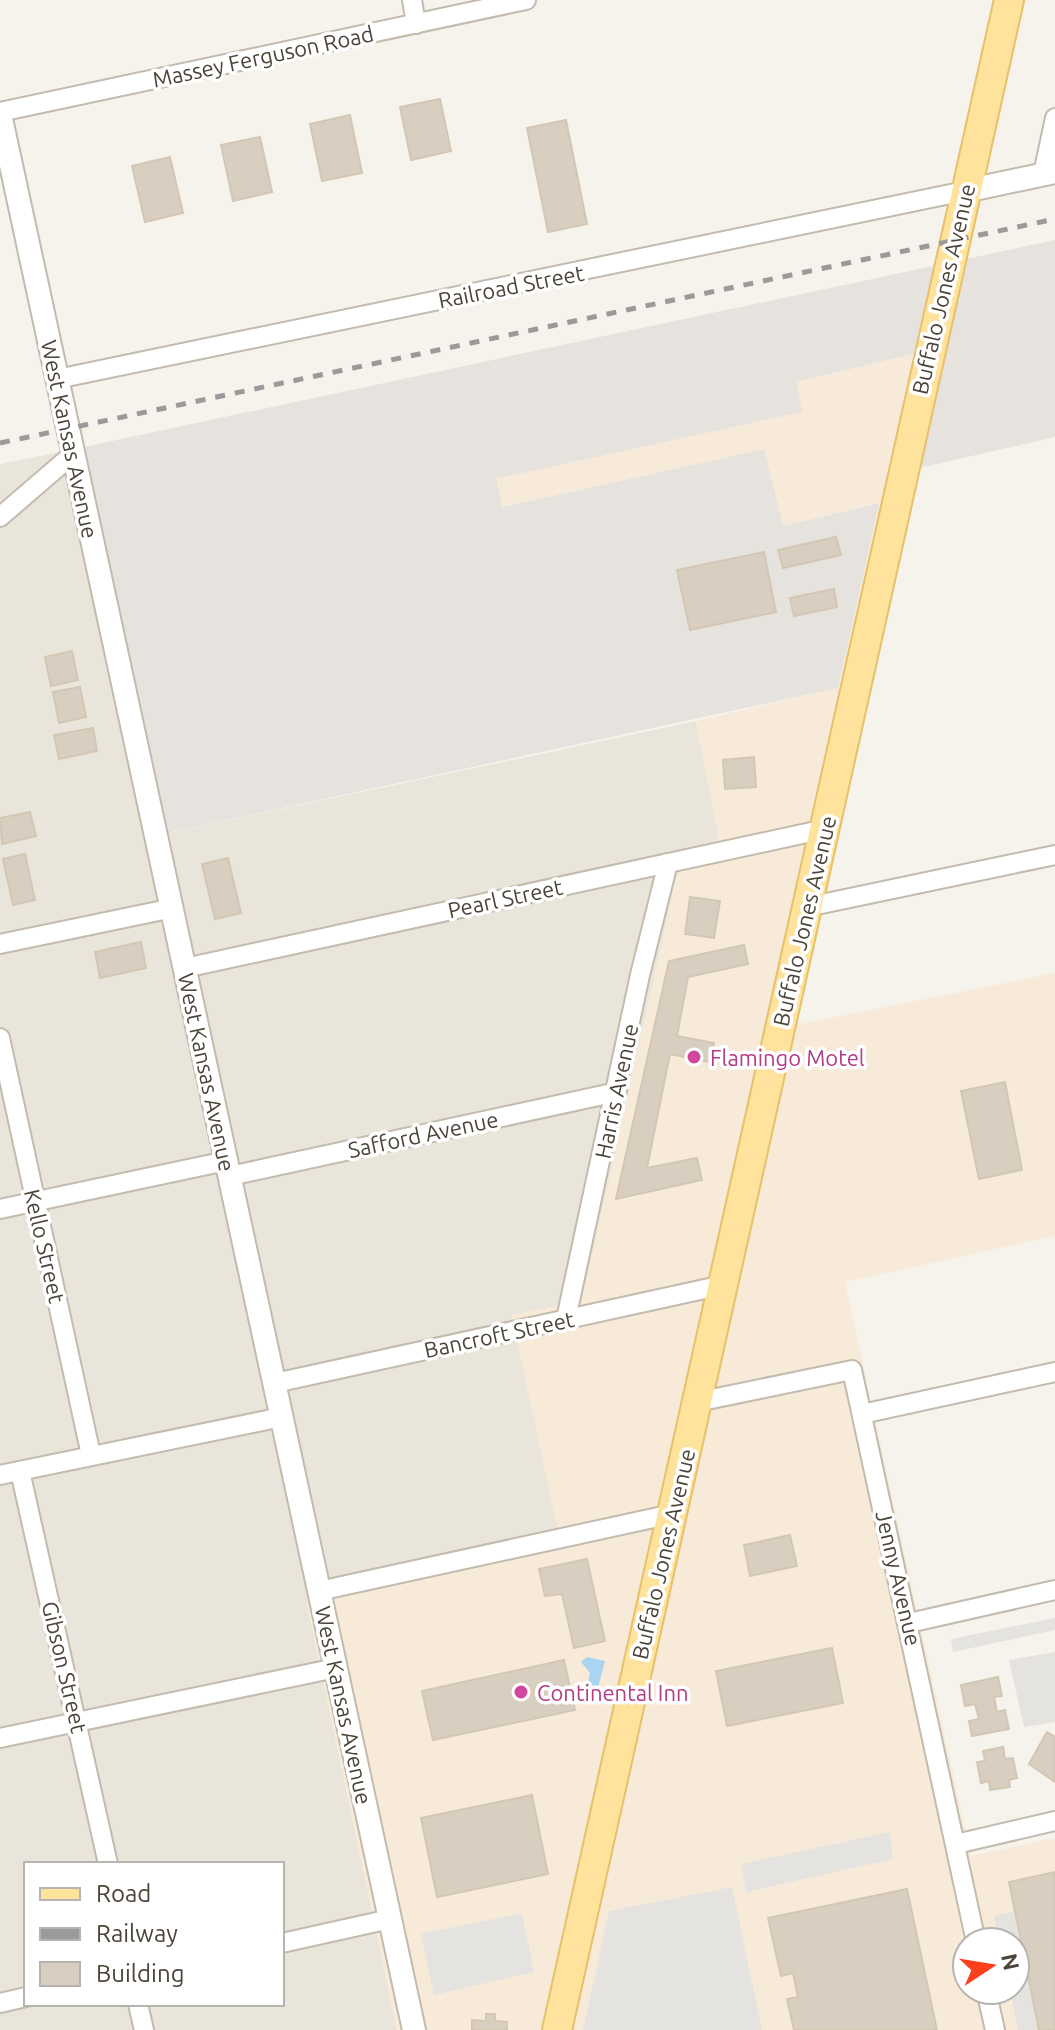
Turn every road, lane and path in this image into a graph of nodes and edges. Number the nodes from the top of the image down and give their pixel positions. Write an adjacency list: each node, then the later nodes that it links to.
1 (412, 0): 4 (street)
2 (526, 0): 4 (street, Massey Ferguson Road)
3 (1009, 0): 8 (main road, Buffalo Jones Avenue)
4 (416, 24): 5 (street, Massey Ferguson Road)
5 (0, 113): 9 (street, West Kansas Avenue)
6 (1055, 118): 7 (street)
7 (1049, 173): 8 (street)
8 (965, 191): 9 (street, Railroad Street); 12 (main road, Buffalo Jones Avenue)
9 (57, 379): 10 (street, West Kansas Avenue)
10 (73, 454): 11 (street); 16 (street, West Kansas Avenue)
11 (0, 517)
12 (825, 829): 14 (street, Pearl Street); 15 (main road, Buffalo Jones Avenue)
13 (1055, 855): 15 (street)
14 (668, 863): 18 (street, Pearl Street); 20 (street, Harris Avenue)
15 (807, 907): 24 (main road, Buffalo Jones Avenue)
16 (173, 908): 17 (street); 18 (street, West Kansas Avenue)
17 (0, 944)
18 (185, 968): 21 (street, West Kansas Avenue)
19 (0, 1038): 22 (street, Kello Street)
20 (617, 1092): 21 (street, Safford Avenue); 25 (street, Harris Avenue)
21 (228, 1169): 22 (street, Safford Avenue); 27 (street, West Kansas Avenue)
22 (34, 1202): 23 (street, Safford Avenue); 31 (street, Kello Street)
23 (0, 1209)
24 (723, 1285): 25 (street, Bancroft Street); 28 (main road, Buffalo Jones Avenue)
25 (566, 1319): 27 (street, Bancroft Street)
26 (1055, 1372): 29 (street)
27 (275, 1383): 30 (street, West Kansas Avenue)
28 (697, 1402): 29 (street, Jenny Avenue); 34 (main road, Buffalo Jones Avenue)
29 (862, 1414): 37 (street, Jenny Avenue)
30 (282, 1417): 31 (street); 36 (street, West Kansas Avenue)
31 (91, 1455): 32 (street)
32 (20, 1471): 33 (street); 39 (street, Gibson Street)
33 (0, 1475)
34 (672, 1514): 36 (street); 53 (main road, Buffalo Jones Avenue)
35 (1055, 1590): 37 (street)
36 (319, 1591): 38 (street, West Kansas Avenue)
37 (909, 1623): 42 (street, Jenny Avenue)
38 (336, 1668): 39 (street); 44 (street, West Kansas Avenue)
39 (78, 1722): 40 (street); 43 (street, Gibson Street)
40 (0, 1738)
41 (1055, 1821): 42 (street)
42 (956, 1844): 45 (street, Jenny Avenue)
43 (108, 1862)
44 (390, 1919): 46 (street); 52 (street, West Kansas Avenue)
45 (973, 1926)
46 (284, 1943)
47 (24, 1997): 48 (street)
48 (0, 2003)
49 (138, 2006): 51 (street)
50 (990, 2006): 54 (street)
51 (144, 2030)
52 (414, 2030)
53 (557, 2030)
54 (995, 2030)

